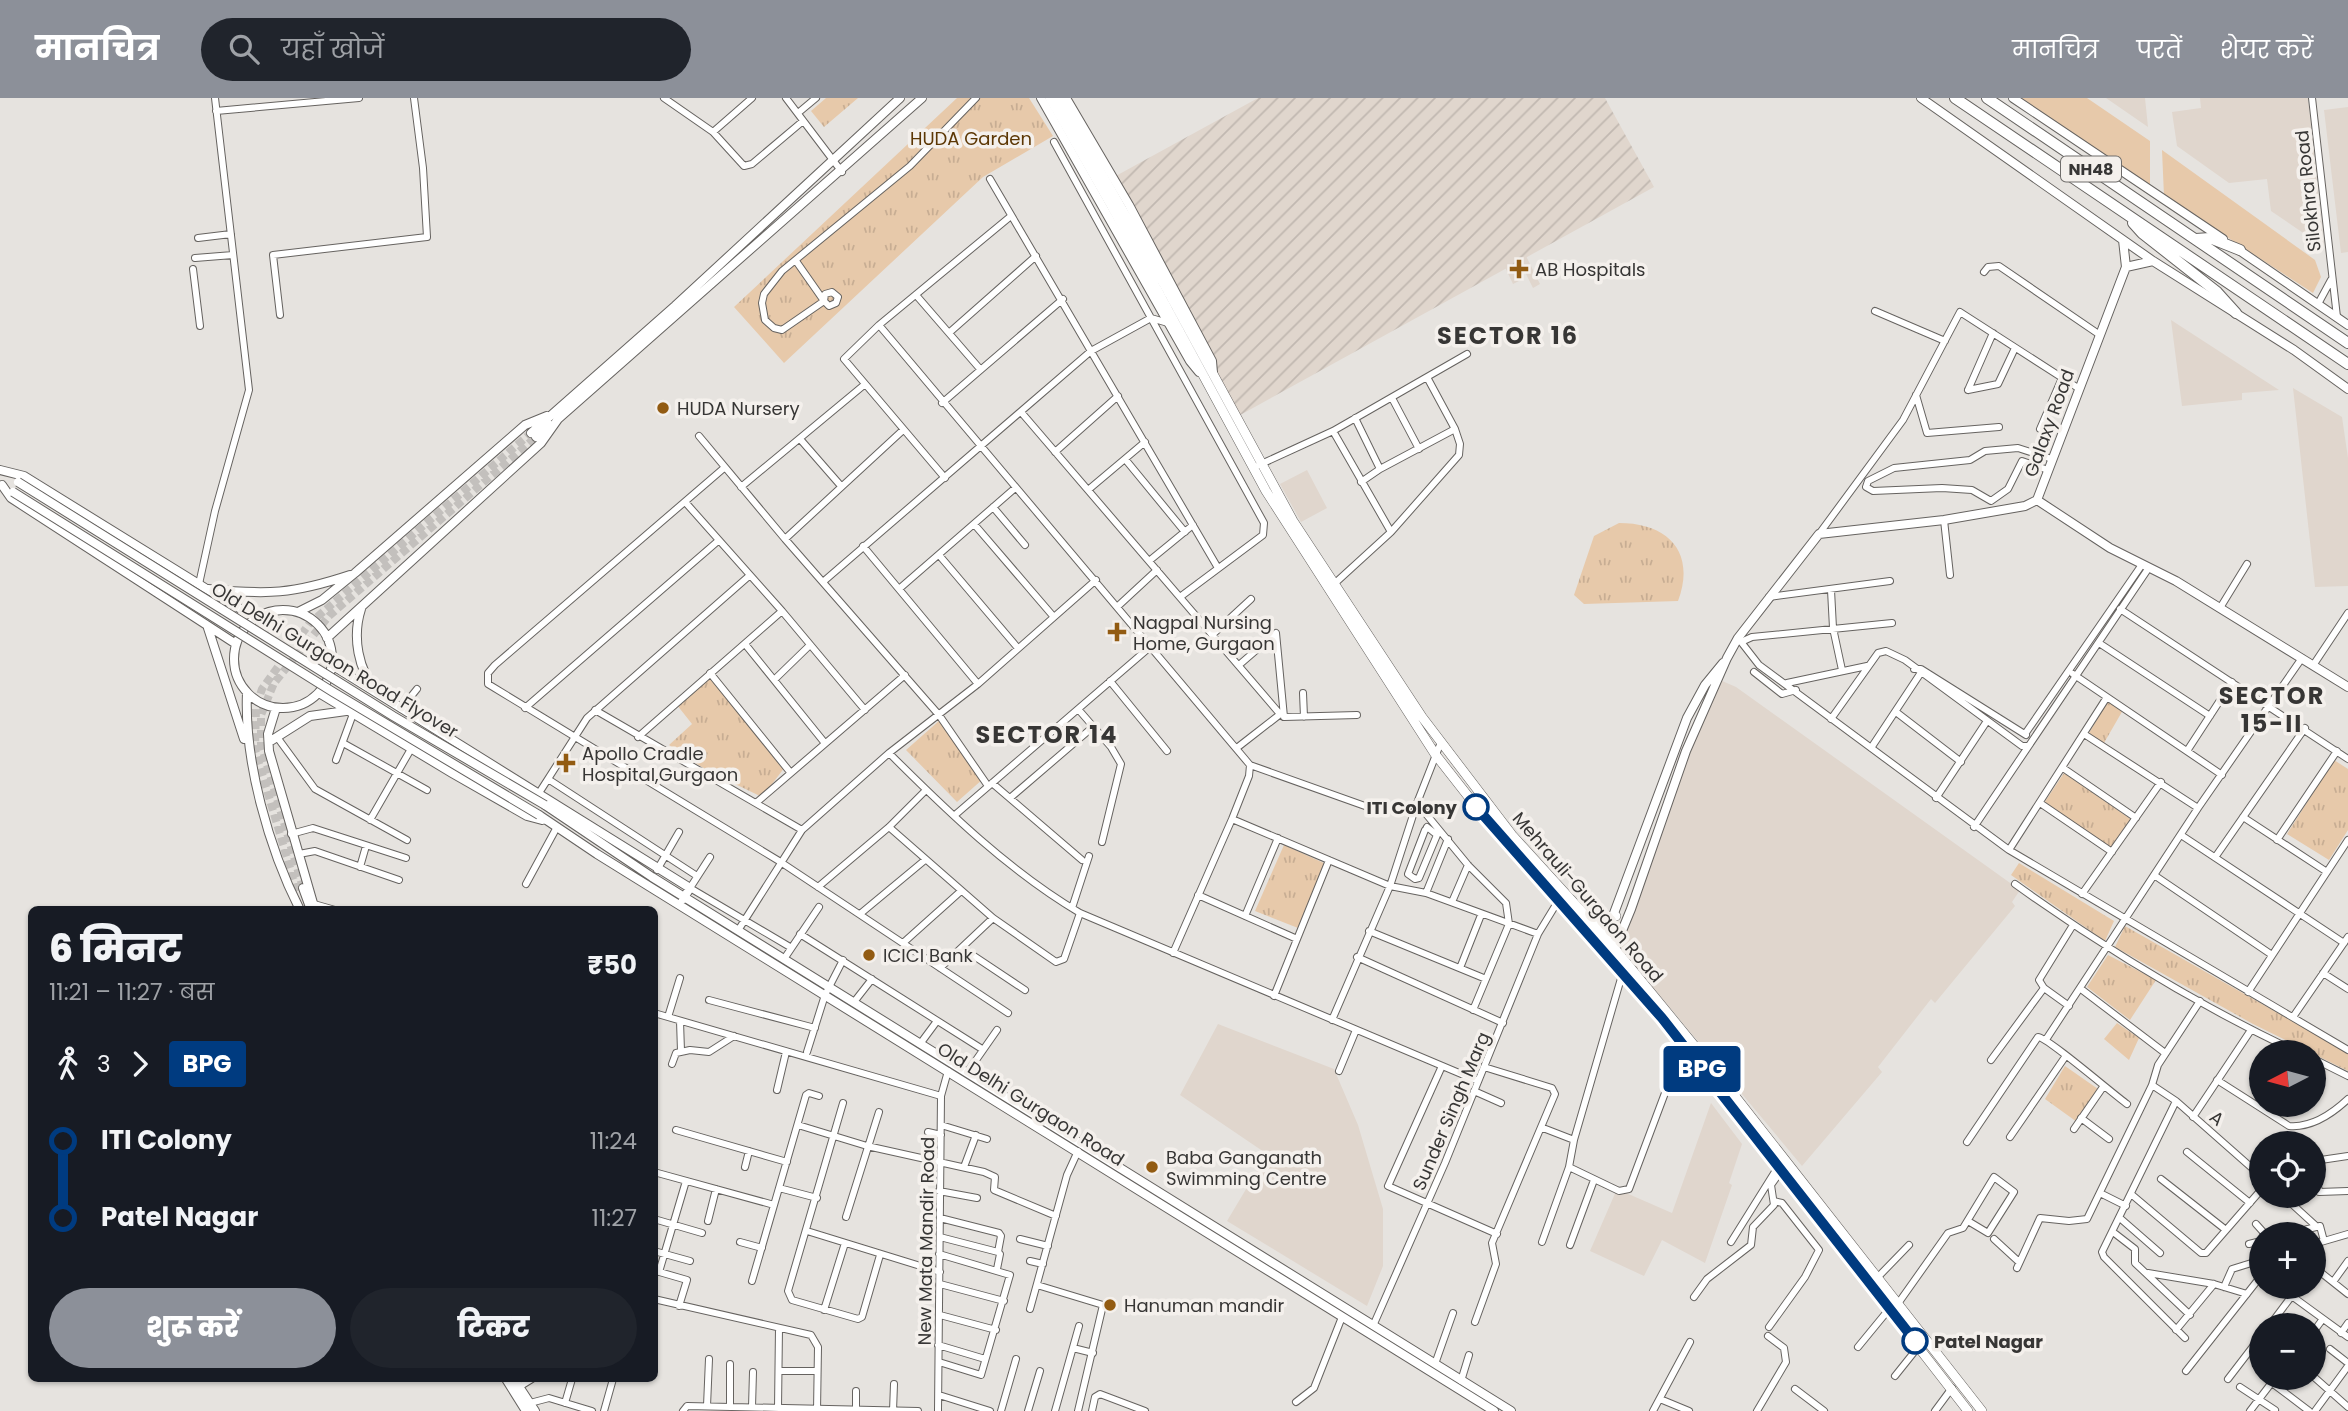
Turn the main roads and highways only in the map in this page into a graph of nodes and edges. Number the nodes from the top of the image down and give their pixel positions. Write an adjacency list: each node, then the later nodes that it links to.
1 (900, 98): 24 (main road)
2 (922, 98): 24 (main road)
3 (1041, 98): 22 (main road)
4 (1050, 98): 17 (main road)
5 (1058, 98): 17 (main road)
6 (1066, 98): 22 (main road)
7 (1921, 98): 13 (main road)
8 (1955, 98): 11 (highway, NH48)
9 (1987, 98): 12 (highway, NH48)
10 (2013, 98): 14 (main road)
11 (2129, 215): 18 (highway); 21 (highway, NH48)
12 (2196, 239): 14 (highway); 20 (highway, NH48)
13 (2123, 240): 15 (main road); 16 (main road, Galaxy Road)
14 (2240, 250): 19 (main road)
15 (2153, 261): 16 (main road); 18 (main road)
16 (2126, 268): 28 (main road, Galaxy Road)
17 (1172, 308): 22 (main road, Mehrauli-Gurgaon Road)
18 (2236, 313): 23 (main road)
19 (2348, 325)
20 (2348, 343)
21 (2348, 364)
22 (1210, 377): 31 (main road, Mehrauli-Gurgaon Road)
23 (2348, 389)
24 (556, 416): 25 (main road); 29 (main road); 32 (main road)
25 (534, 435)
26 (0, 470): 30 (main road); 49 (main road, Old Delhi Gurgaon Road Flyover, bridge)
27 (1, 484): 35 (main road); 48 (main road, Old Delhi Gurgaon Road Flyover, bridge)
28 (2037, 500): 38 (main road, Galaxy Road); 40 (main road)
29 (355, 573): 30 (main road); 33 (main road)
30 (202, 586): 34 (main road)
31 (1330, 587): 50 (main road, Mehrauli-Gurgaon Road); 50 (main road, Mehrauli-Gurgaon Road)
32 (362, 606): 36 (main road); 43 (main road)
33 (298, 612): 34 (main road); 36 (main road)
34 (260, 615): 37 (main road)
35 (206, 624): 37 (main road); 47 (main road)
36 (327, 638): 39 (main road)
37 (236, 644): 41 (main road)
38 (1727, 658): 56 (main road); 60 (main road)
39 (332, 665): 42 (main road); 43 (main road)
40 (2348, 687)
41 (247, 693): 44 (main road); 47 (main road)
42 (319, 693): 44 (main road); 45 (main road)
43 (382, 697): 51 (main road)
44 (276, 708): 46 (main road)
45 (351, 712): 46 (main road); 48 (main road)
46 (273, 740): 54 (main road)
47 (251, 758): 52 (main road)
48 (554, 825): 51 (main road, Old Delhi Gurgaon Road)
49 (652, 877): 51 (main road, Old Delhi Gurgaon Road)
50 (1560, 897): 57 (main road, Mehrauli-Gurgaon Road); 59 (main road, Mehrauli-Gurgaon Road)
51 (682, 901): 62 (main road, Old Delhi Gurgaon Road); 62 (main road, Old Delhi Gurgaon Road)
52 (300, 906)
53 (302, 906): 55 (main road)
54 (312, 906)
55 (312, 906)
56 (1616, 916): 57 (main road); 58 (main road)
57 (1589, 920): 58 (main road, Mehrauli-Gurgaon Road)
58 (1607, 939): 59 (main road); 60 (main road, Mehrauli-Gurgaon Road)
59 (1601, 948): 61 (main road, Mehrauli-Gurgaon Road)
60 (1616, 950): 61 (main road); 64 (main road, Mehrauli-Gurgaon Road)
61 (1610, 960): 64 (main road, Mehrauli-Gurgaon Road)
62 (826, 992): 63 (main road, Old Delhi Gurgaon Road); 63 (main road, Old Delhi Gurgaon Road)
63 (1012, 1107): 65 (main road, Old Delhi Gurgaon Road)
64 (1779, 1165): 66 (main road, Mehrauli-Gurgaon Road); 66 (main road, Mehrauli-Gurgaon Road)
65 (1201, 1223): 67 (main road, Old Delhi Gurgaon Road); 67 (main road, Old Delhi Gurgaon Road)
66 (1894, 1306): 68 (main road, Mehrauli-Gurgaon Road)
67 (1371, 1329): 71 (main road, Old Delhi Gurgaon Road); 74 (main road, Old Delhi Gurgaon Road)
68 (1914, 1332): 75 (main road, Mehrauli-Gurgaon Road); 76 (main road, Mehrauli-Gurgaon Road)
69 (508, 1382): 72 (main road)
70 (517, 1383): 72 (main road)
71 (1477, 1407): 73 (main road, Old Delhi Gurgaon Road)
72 (530, 1408)
73 (1494, 1411)
74 (1511, 1411)
75 (1968, 1411)
76 (1982, 1411)

